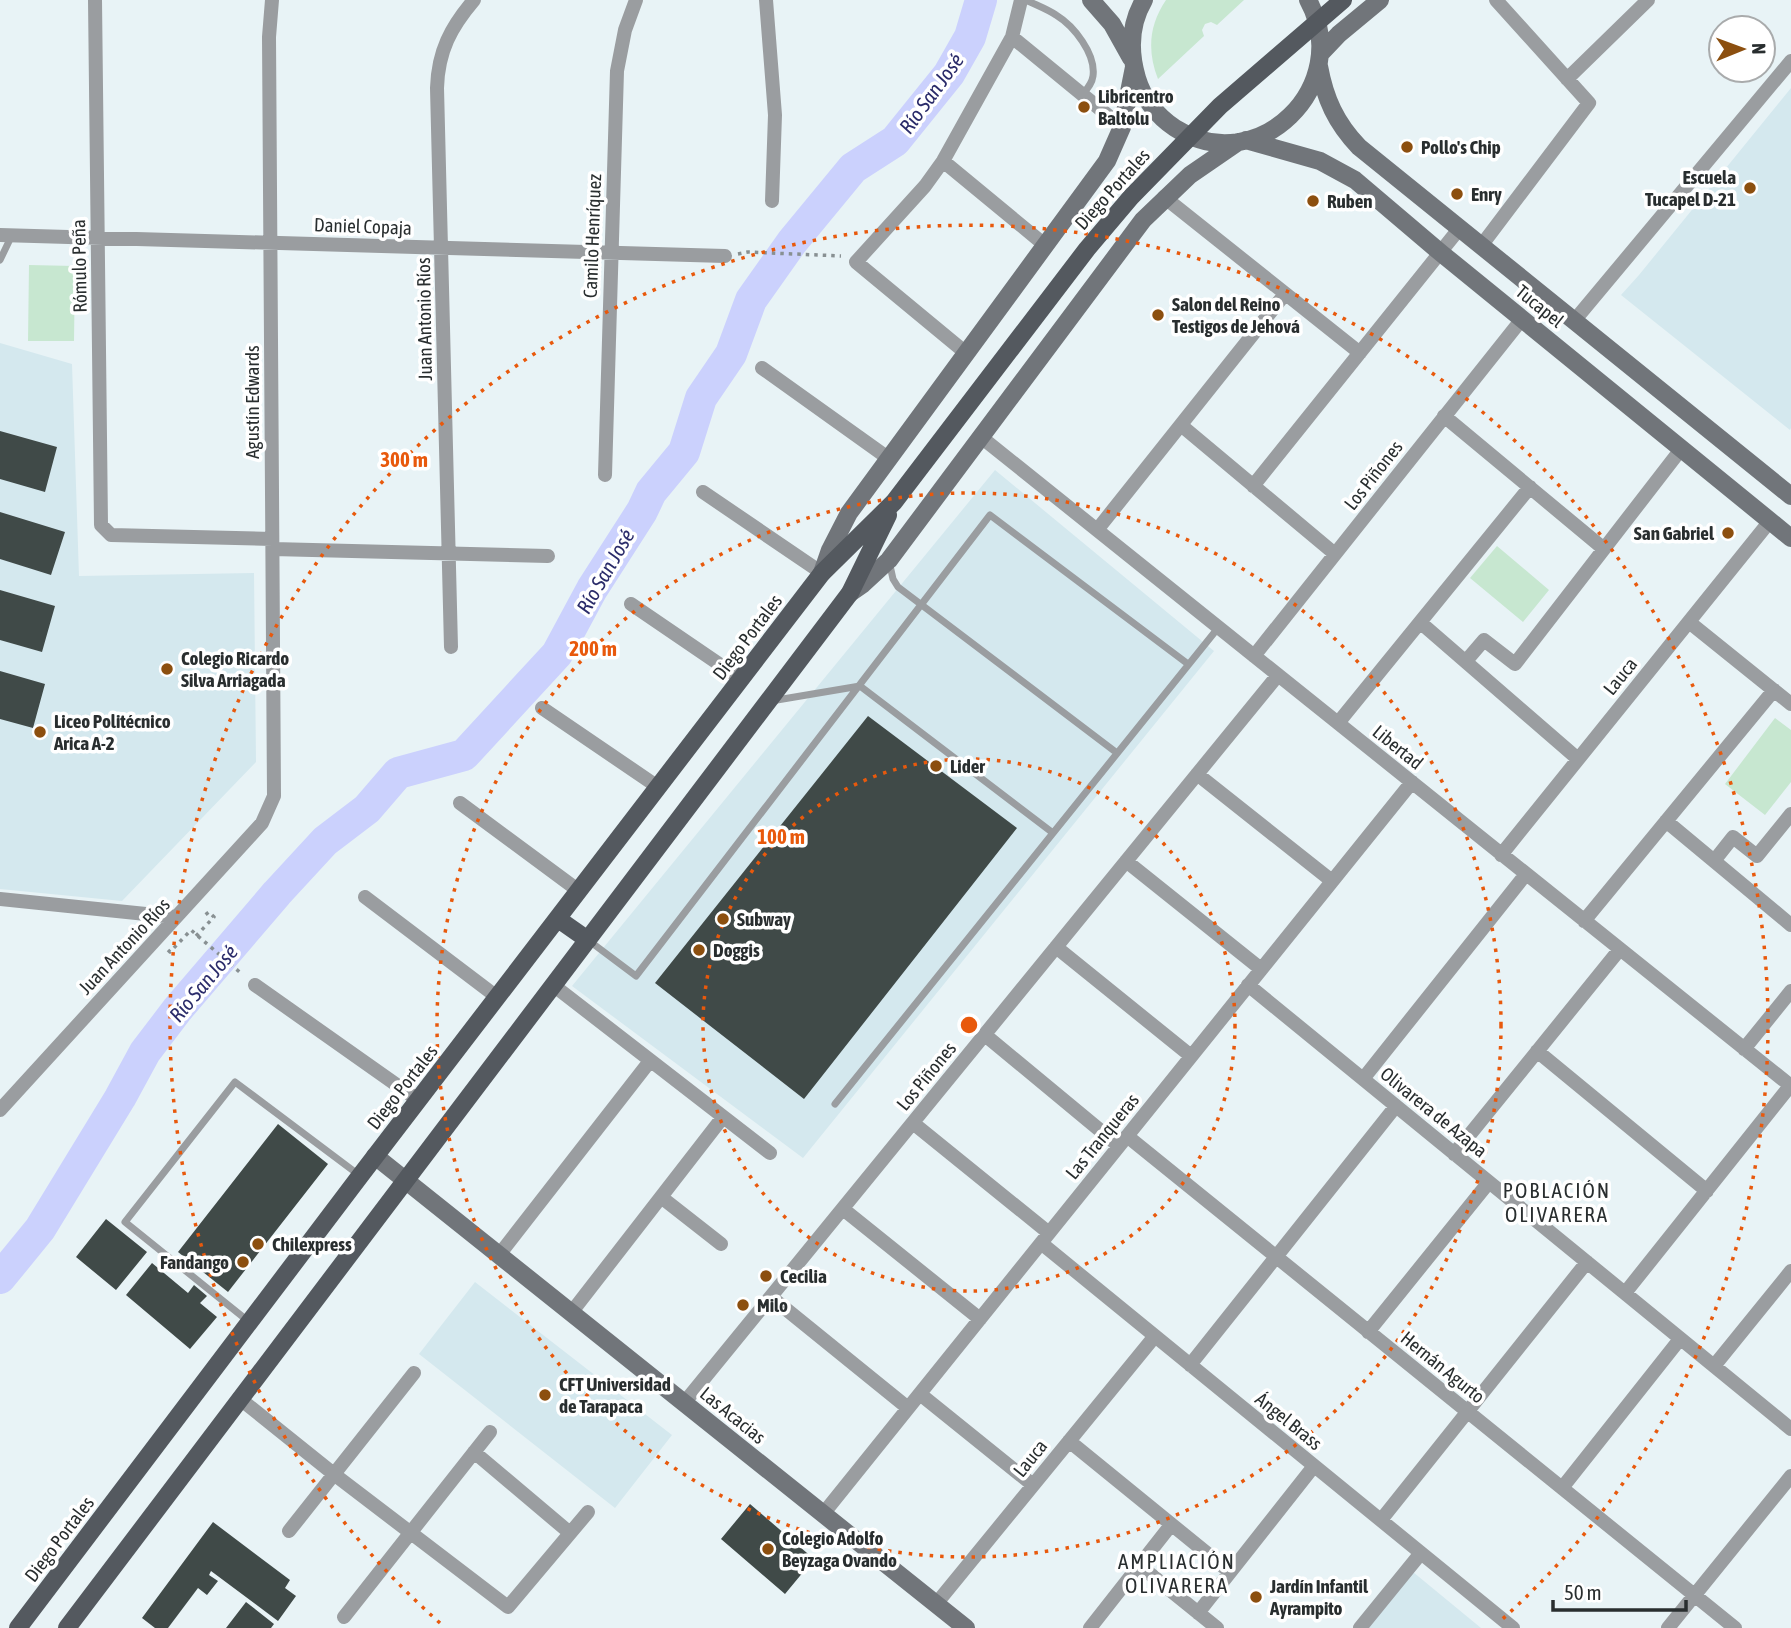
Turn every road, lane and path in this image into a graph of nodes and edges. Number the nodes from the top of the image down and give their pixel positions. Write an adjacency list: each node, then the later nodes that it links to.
1 (95, 0): 27 (street, Rómulo Peña)
2 (272, 0): 28 (street, Agustín Edwards)
3 (474, 0): 31 (street, Juan Antonio Ríos)
4 (636, 0): 32 (street, Camilo Henríquez)
5 (766, 0): 24 (street)
6 (1023, 0): 14 (street); 19 (lane)
7 (1091, 0): 17 (street)
8 (1144, 0): 17 (street, Diego Portales)
9 (1308, 0): 15 (street, Tucapel)
10 (1343, 0): 53 (main road, Diego Portales)
11 (1381, 0): 15 (street)
12 (1496, 0): 18 (street)
13 (1648, 0): 18 (street)
14 (1012, 37): 19 (street); 22 (street)
15 (1320, 55): 21 (street); 25 (street, Tucapel)
16 (1791, 61): 39 (street)
17 (1133, 64): 20 (street, Diego Portales); 21 (street)
18 (1567, 79): 30 (street)
19 (1082, 95): 20 (street)
20 (1122, 127): 29 (street, Diego Portales)
21 (1242, 141): 23 (street, Diego Portales); 33 (street, Tucapel)
22 (943, 161): 29 (street); 40 (street)
23 (1164, 197): 37 (street); 45 (street, Diego Portales)
24 (772, 201)
25 (1459, 229): 30 (street, Tucapel); 33 (street)
26 (6, 235): 27 (street, Daniel Copaja); 36 (lane)
27 (97, 237): 28 (street, Daniel Copaja); 57 (street, Rómulo Peña)
28 (271, 243): 31 (street, Daniel Copaja); 57 (street, Agustín Edwards)
29 (1046, 246): 40 (street, Diego Portales)
30 (1480, 246): 39 (street, Tucapel)
31 (442, 248): 32 (street, Daniel Copaja); 59 (street, Juan Antonio Ríos)
32 (610, 253): 35 (street, Daniel Copaja); 48 (street, Camilo Henríquez)
33 (1441, 253): 38 (street, Tucapel); 41 (street)
34 (838, 255): 35 (path)
35 (725, 256)
36 (0, 260)
37 (1285, 294): 41 (street); 44 (street)
38 (1522, 318): 43 (street, Los Piñones); 46 (street, Tucapel)
39 (1574, 321): 52 (street, Tucapel)
40 (965, 353): 47 (street, Diego Portales)
41 (1360, 353): 49 (street)
42 (762, 368): 47 (street)
43 (1444, 416): 50 (street); 60 (street, Los Piñones)
44 (1182, 426): 49 (street); 55 (street)
45 (981, 437): 55 (street, Libertad); 62 (street, Diego Portales)
46 (1682, 448): 54 (street, Tucapel); 58 (street)
47 (888, 458): 63 (street, Diego Portales)
48 (605, 475)
49 (1253, 486): 60 (street)
50 (1530, 487): 58 (street); 68 (street)
51 (703, 492): 63 (street)
52 (1791, 496)
53 (894, 502): 63 (main road, Diego Portales); 64 (main road, Diego Portales)
54 (1770, 521): 56 (street, Tucapel); 67 (street, Lauca)
55 (1097, 530): 69 (street, Libertad)
56 (1791, 538)
57 (272, 544): 59 (street); 88 (street, Agustín Edwards)
58 (1604, 549): 72 (street)
59 (449, 553): 61 (street); 70 (street, Juan Antonio Ríos)
60 (1335, 554): 71 (street, Los Piñones)
61 (548, 556)
62 (889, 560): 64 (street, Diego Portales); 66 (lane)
63 (822, 573): 75 (main road, Diego Portales)
64 (850, 593): 78 (main road, Diego Portales)
65 (631, 604): 75 (street)
66 (922, 605): 73 (lane); 76 (lane); 82 (lane)
67 (1689, 622): 77 (street); 83 (street, Lauca)
68 (1421, 623): 72 (street); 81 (street)
69 (1218, 627): 71 (street, Libertad); 73 (lane)
70 (451, 648)
71 (1254, 656): 74 (street, Libertad)
72 (1466, 661): 83 (street)
73 (1188, 664): 82 (lane)
74 (1278, 675): 81 (street, Libertad); 84 (street, Los Piñones)
75 (741, 679): 86 (main road, Diego Portales)
76 (860, 686): 78 (lane); 91 (lane); 105 (lane)
77 (1774, 690): 79 (street); 90 (street)
78 (767, 702): 105 (main road, Diego Portales)
79 (1791, 704)
80 (542, 708): 86 (street)
81 (1338, 723): 85 (street, Libertad)
82 (1117, 753): 91 (lane)
83 (1578, 759): 92 (street, Lauca)
84 (1197, 774): 93 (street, Los Piñones); 96 (street)
85 (1412, 782): 92 (street, Libertad); 96 (street, Las Tranqueras)
86 (658, 788): 97 (main road, Diego Portales)
87 (460, 803): 97 (street)
88 (272, 804): 100 (street, Juan Antonio Ríos)
89 (1791, 814): 94 (street)
90 (1666, 821): 94 (street); 103 (street)
91 (1053, 833): 122 (lane)
92 (1501, 855): 95 (street, Libertad)
93 (1126, 861): 106 (street, Los Piñones); 108 (street)
94 (1714, 861): 104 (street)
95 (1526, 874): 103 (street, Libertad); 119 (street)
96 (1332, 881): 108 (street, Las Tranqueras)
97 (579, 891): 102 (main road, Diego Portales)
98 (365, 897): 113 (street)
99 (0, 900): 101 (street)
100 (190, 903): 101 (street, Juan Antonio Ríos); 109 (path)
101 (175, 917): 123 (street, Juan Antonio Ríos)
102 (558, 919): 105 (main road); 113 (main road, Diego Portales)
103 (1584, 921): 107 (street, Libertad)
104 (1791, 925)
105 (588, 940): 110 (main road, Diego Portales)
106 (1056, 947): 114 (street, Los Piñones); 117 (street)
107 (1620, 949): 115 (street, Libertad); 116 (street)
108 (1261, 969): 111 (street, Las Tranqueras)
109 (255, 985): 121 (street)
110 (553, 985): 118 (street); 132 (main road, Diego Portales)
111 (1248, 985): 117 (street, Las Tranqueras); 119 (street, Olivarera de Azapa)
112 (1791, 990): 115 (street)
113 (497, 997): 121 (main road, Diego Portales)
114 (985, 1035): 126 (street, Los Piñones); 127 (street, Hernán Agurto)
115 (1744, 1049): 120 (street, Libertad)
116 (1537, 1051): 129 (street); 134 (street)
117 (1191, 1056): 127 (street, Las Tranqueras)
118 (650, 1061): 125 (street); 139 (street)
119 (1363, 1079): 124 (street, Olivarera de Azapa)
120 (1791, 1086): 134 (street)
121 (418, 1100): 130 (main road, Diego Portales)
122 (835, 1104)
123 (2, 1106)
124 (1396, 1106): 129 (street, Olivarera de Azapa); 140 (street)
125 (723, 1116): 128 (street); 135 (street)
126 (913, 1123): 136 (street, Los Piñones); 137 (street, Ángel Brass)
127 (1123, 1141): 137 (street, Las Tranqueras); 140 (street, Hernán Agurto)
128 (770, 1153)
129 (1454, 1154): 133 (street, Olivarera de Azapa)
130 (375, 1156): 131 (main road, Diego Portales); 132 (street, Las Acacias)
131 (360, 1176): 147 (main road, Diego Portales); 147 (lane)
132 (406, 1180): 139 (street, Las Acacias); 155 (main road, Diego Portales)
133 (1489, 1182): 141 (street, Olivarera de Azapa); 148 (street)
134 (1707, 1191): 143 (street)
135 (661, 1197): 138 (street); 145 (street)
136 (843, 1209): 144 (street, Los Piñones); 146 (street)
137 (1045, 1238): 146 (street, Las Tranqueras); 149 (street, Ángel Brass)
138 (722, 1244)
139 (499, 1255): 145 (street, Las Acacias)
140 (1276, 1258): 148 (street, Hernán Agurto); 151 (street)
141 (1587, 1262): 143 (street, Olivarera de Azapa); 158 (street)
142 (1791, 1271): 152 (street)
143 (1625, 1293): 150 (street, Olivarera de Azapa)
144 (771, 1297): 156 (street, Los Piñones); 157 (street)
145 (571, 1313): 156 (street, Las Acacias)
146 (980, 1319): 154 (street, Las Tranqueras)
147 (249, 1322): 182 (main road, Diego Portales)
148 (1368, 1332): 158 (street, Hernán Agurto)
149 (1154, 1336): 151 (street, Ángel Brass); 161 (street, Lauca)
150 (1680, 1339): 152 (street, Olivarera de Azapa); 167 (street)
151 (1190, 1365): 163 (street, Ángel Brass)
152 (1714, 1366): 159 (street, Olivarera de Azapa)
153 (414, 1373): 164 (street)
154 (920, 1394): 157 (street, Las Tranqueras); 166 (street)
155 (239, 1398): 164 (street); 183 (main road, Diego Portales)
156 (684, 1403): 169 (street, Las Acacias)
157 (908, 1408): 169 (street, Las Tranqueras)
158 (1467, 1411): 167 (street, Hernán Agurto); 170 (street)
159 (1791, 1429)
160 (490, 1432): 162 (street)
161 (1069, 1441): 166 (street, Lauca); 171 (street)
162 (474, 1452): 173 (street); 174 (street)
163 (1314, 1466): 170 (street, Ángel Brass); 177 (street)
164 (335, 1475): 172 (street); 174 (street)
165 (1791, 1476): 178 (street)
166 (1033, 1485): 179 (street, Lauca)
167 (1562, 1488): 178 (street, Hernán Agurto)
168 (589, 1512): 173 (street)
169 (823, 1514): 179 (street, Las Acacias)
170 (1381, 1520): 175 (street, Ángel Brass)
171 (1171, 1525): 176 (street); 177 (street)
172 (289, 1531)
173 (570, 1532): 174 (street)
174 (411, 1533): 181 (street)
175 (1421, 1553): 187 (street); 188 (street, Ángel Brass)
176 (1139, 1565): 180 (street); 185 (street)
177 (1230, 1573): 180 (street)
178 (1695, 1595): 189 (street); 190 (street, Hernán Agurto)
179 (936, 1604): 184 (street, Las Acacias)
180 (1198, 1613): 186 (street)
181 (344, 1617)
182 (18, 1628)
183 (67, 1628)
184 (966, 1628)
185 (1090, 1628)
186 (1217, 1628)
187 (1360, 1628)
188 (1513, 1628)
189 (1668, 1628)
190 (1735, 1628)

